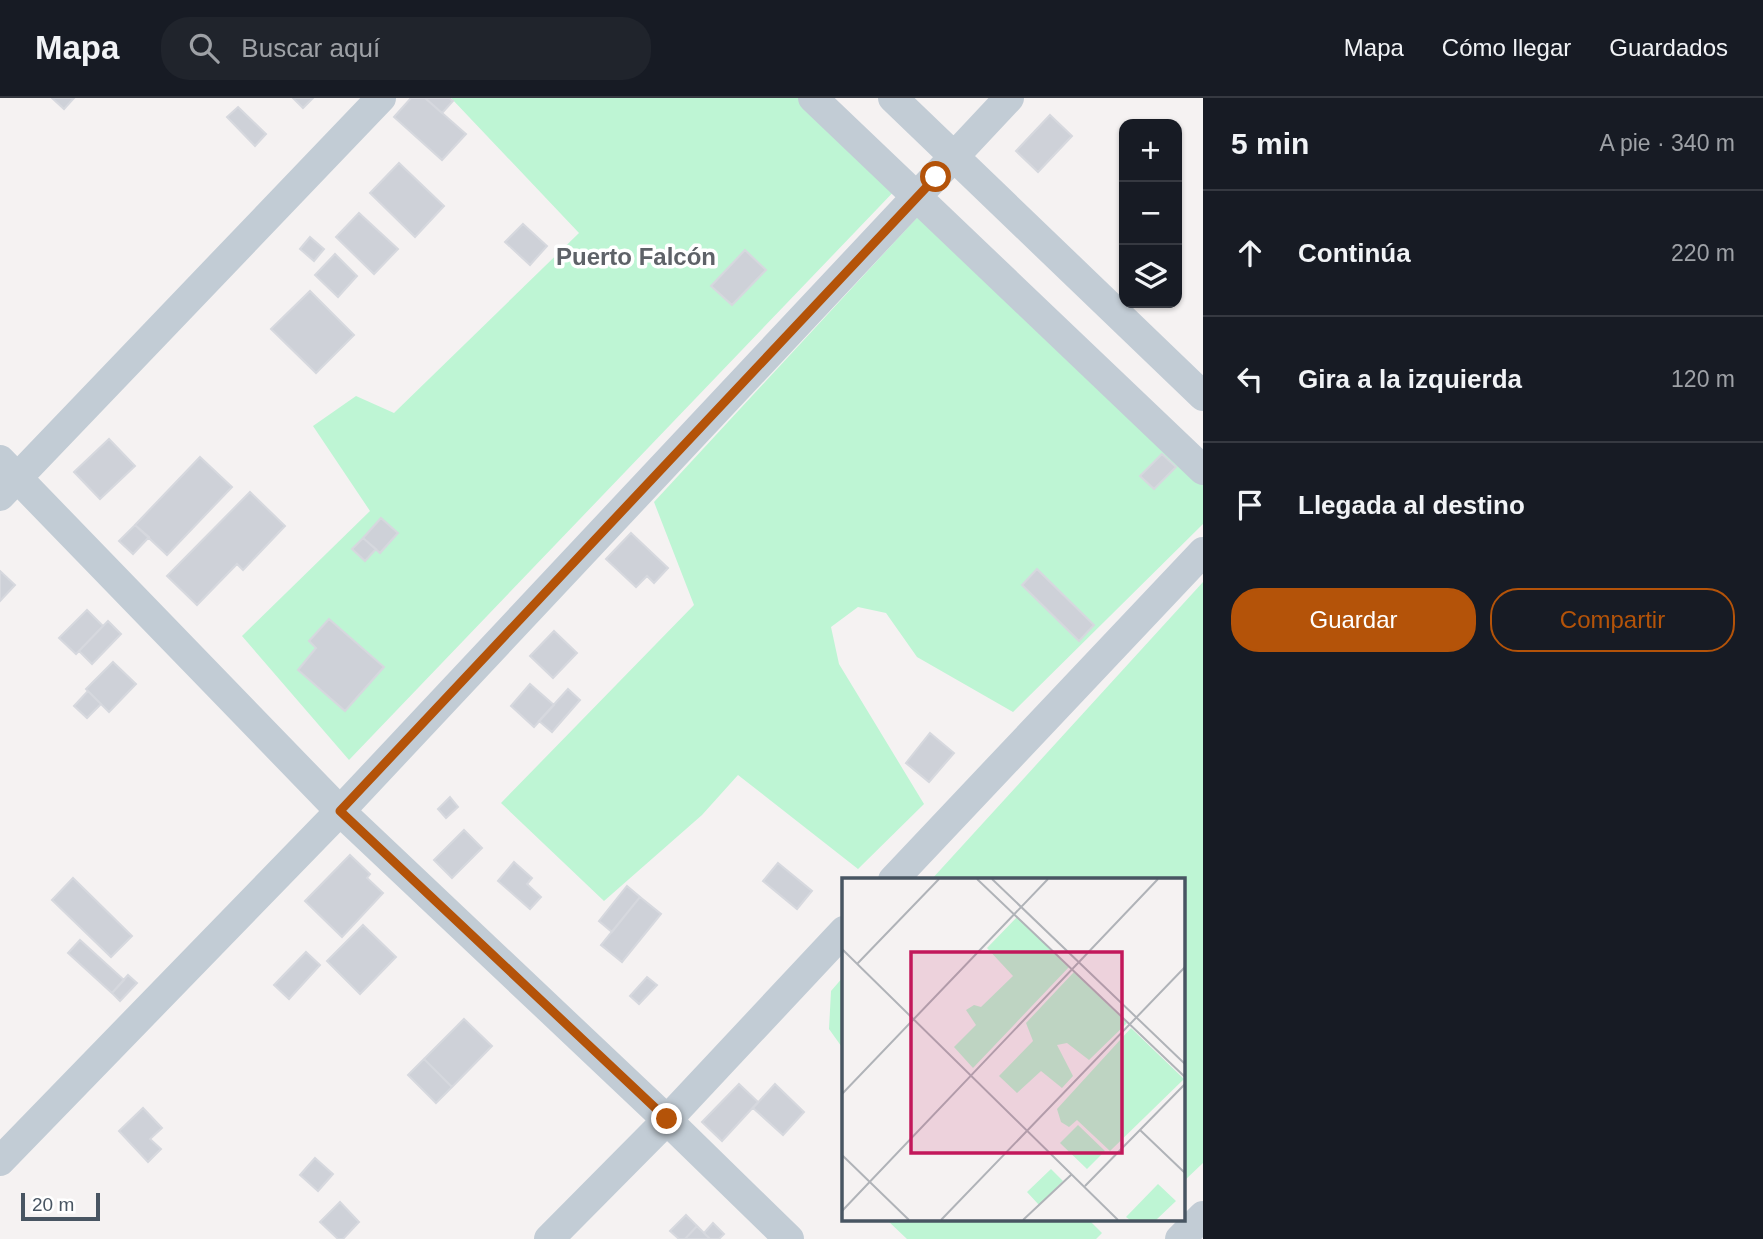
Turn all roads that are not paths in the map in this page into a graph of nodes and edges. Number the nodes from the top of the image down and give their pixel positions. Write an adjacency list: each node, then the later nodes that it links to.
1 (381, 98): 9 (street)
2 (813, 98): 6 (street)
3 (893, 98): 5 (street)
4 (1009, 98): 5 (street)
5 (954, 156): 6 (street); 7 (street)
6 (917, 197): 8 (street); 11 (street)
7 (1203, 396)
8 (1203, 470)
9 (6, 478): 11 (street)
10 (1203, 552): 12 (street)
11 (340, 811): 14 (street); 15 (street)
12 (895, 878)
13 (842, 934): 14 (street)
14 (667, 1119): 17 (street); 18 (street)
15 (0, 1161)
16 (1203, 1216): 19 (street)
17 (549, 1239)
18 (789, 1239)
19 (1180, 1239)

